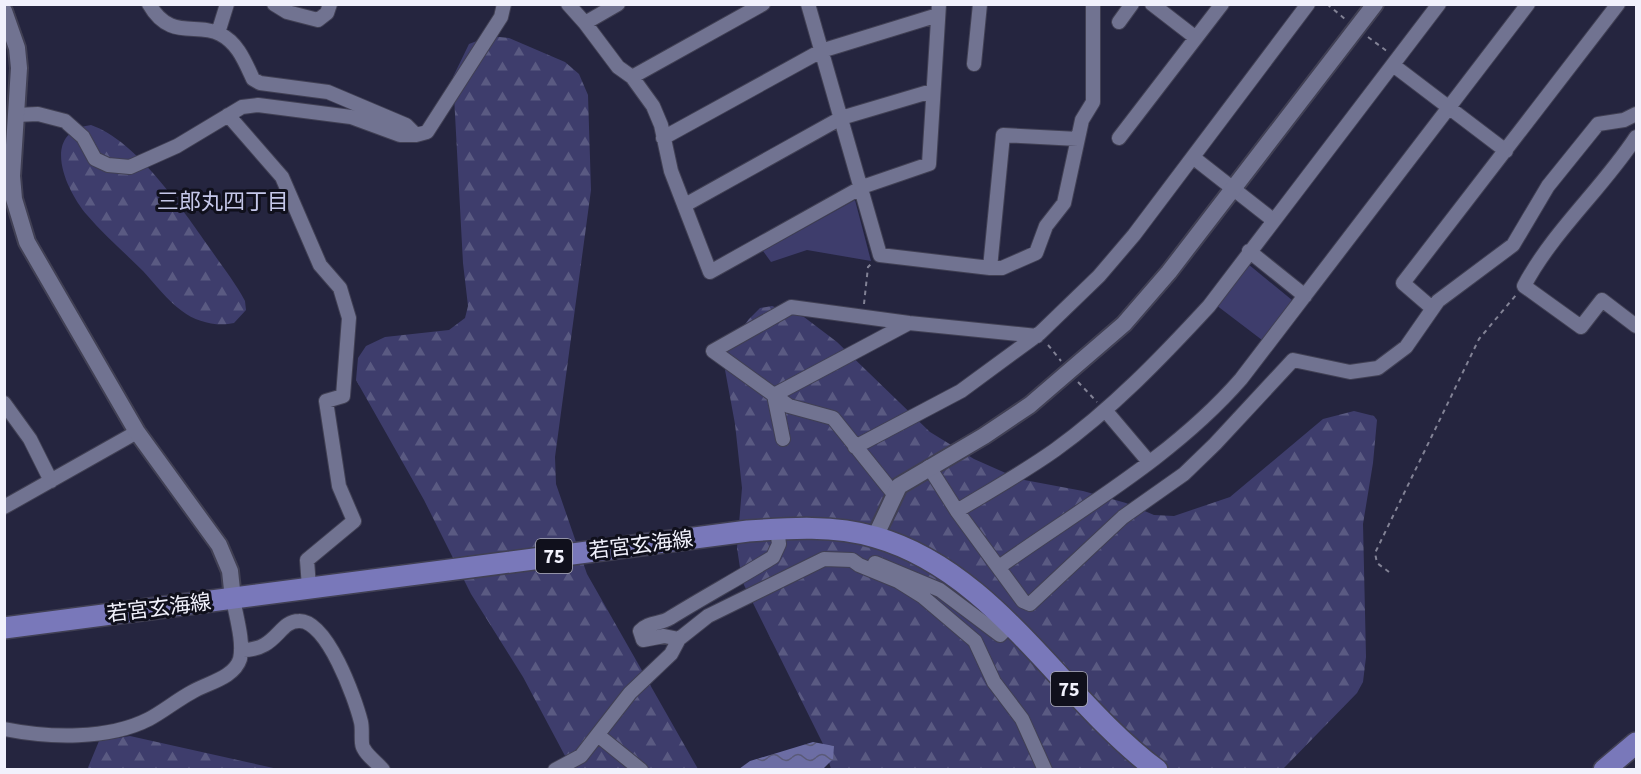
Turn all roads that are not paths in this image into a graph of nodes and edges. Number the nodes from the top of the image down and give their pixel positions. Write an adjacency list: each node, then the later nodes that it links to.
1 (149, 4): 24 (street)
2 (227, 4): 24 (street)
3 (273, 4): 4 (street)
4 (330, 4)
5 (504, 4): 36 (street)
6 (568, 4): 23 (street)
7 (618, 4): 23 (street)
8 (763, 4): 29 (street)
9 (808, 4): 26 (street)
10 (980, 4): 27 (street)
11 (1093, 4): 40 (street)
12 (1132, 4): 22 (street)
13 (1152, 4): 25 (street)
14 (1222, 4): 25 (street)
15 (1308, 4): 42 (street)
16 (1375, 4): 44 (street)
17 (1438, 4): 28 (street)
18 (1528, 4): 31 (street)
19 (1618, 4): 41 (street)
20 (939, 10): 26 (street); 30 (street)
21 (4, 11): 35 (street)
22 (1119, 22)
23 (585, 23): 29 (street)
24 (218, 33): 36 (street)
25 (1196, 38): 39 (street)
26 (821, 51): 34 (street); 38 (street)
27 (974, 64)
28 (1393, 65): 31 (street); 46 (street)
29 (632, 77): 38 (street)
30 (932, 91): 34 (street); 43 (street)
31 (1449, 107): 41 (street); 49 (street)
32 (1636, 114): 50 (street)
33 (228, 115): 35 (street); 36 (street); 70 (street)
34 (842, 118): 43 (street); 45 (street)
35 (11, 123): 57 (street)
36 (416, 135)
37 (1636, 137): 52 (street)
38 (663, 138): 45 (street)
39 (1119, 138)
40 (1078, 139): 48 (street); 48 (street)
41 (1506, 151): 50 (street)
42 (1194, 158): 44 (street); 53 (street)
43 (862, 187): 45 (street); 48 (street)
44 (1234, 189): 46 (street); 61 (street)
45 (685, 205)
46 (1273, 220): 47 (street)
47 (1249, 251): 49 (street); 56 (street)
48 (990, 268)
49 (1305, 296): 60 (street)
50 (1432, 308): 69 (street)
51 (909, 323): 53 (street); 54 (street); 54 (street)
52 (1636, 326)
53 (1038, 335): 59 (street)
54 (774, 395): 58 (street); 59 (street)
55 (4, 403): 62 (street)
56 (1105, 410): 60 (street); 65 (street)
57 (137, 432): 62 (street); 71 (street)
58 (783, 439)
59 (855, 447): 63 (street)
60 (1149, 462): 69 (street)
61 (929, 467): 63 (street); 65 (street)
62 (51, 481): 64 (street)
63 (894, 494): 67 (street)
64 (4, 507)
65 (957, 511): 69 (street)
66 (777, 529): 67 (main road, 若宮玄海線 / 75); 70 (main road, 若宮玄海線 / 75); 74 (street)
67 (875, 537): 72 (main road, 若宮玄海線 / 75)
68 (852, 560): 72 (street); 74 (street); 82 (street)
69 (999, 567)
70 (309, 587): 71 (main road, 若宮玄海線 / 75)
71 (233, 599): 73 (main road, 若宮玄海線 / 75); 75 (street)
72 (1010, 625): 83 (main road, 若宮玄海線 / 75)
73 (4, 628)
74 (679, 639): 77 (street)
75 (241, 650): 76 (street); 79 (street)
76 (6, 728)
77 (599, 736): 80 (street); 81 (street)
78 (1636, 743): 84 (main road)
79 (383, 770)
80 (555, 770)
81 (641, 770)
82 (1045, 770)
83 (1157, 770)
84 (1604, 770)

